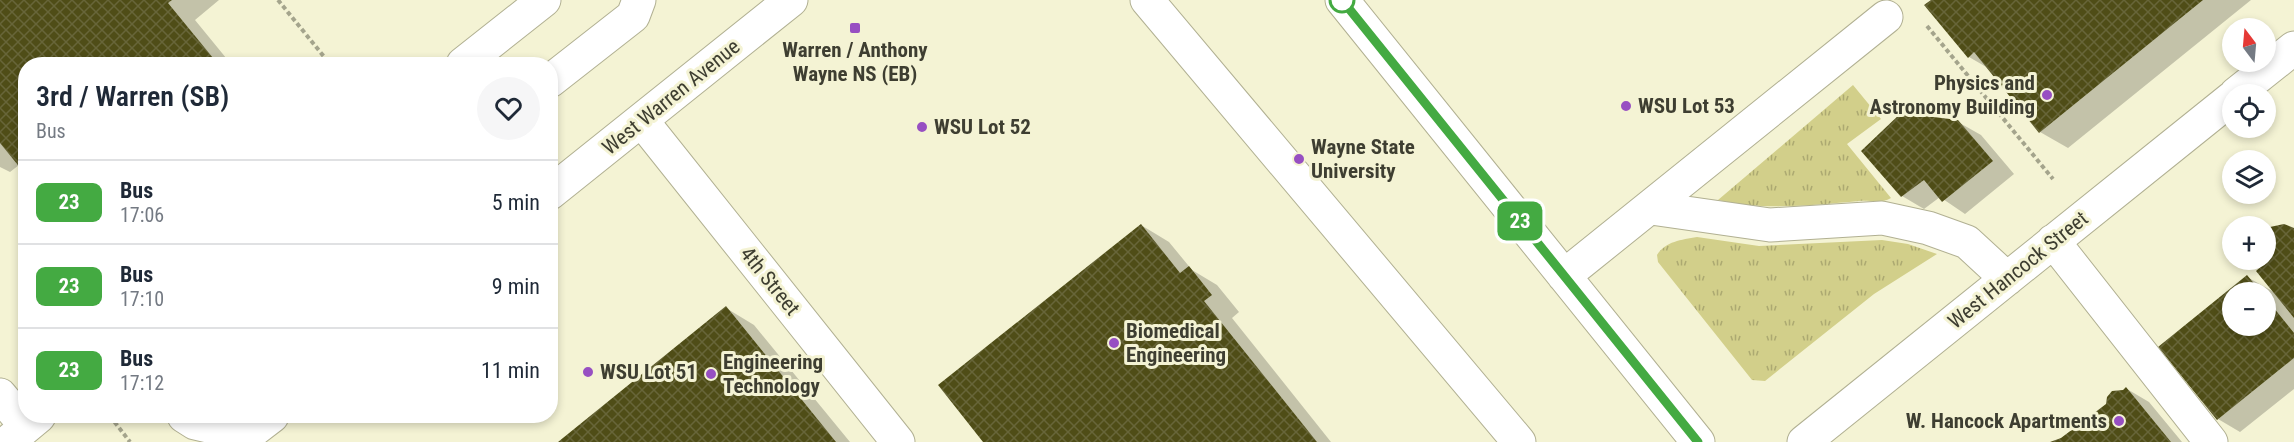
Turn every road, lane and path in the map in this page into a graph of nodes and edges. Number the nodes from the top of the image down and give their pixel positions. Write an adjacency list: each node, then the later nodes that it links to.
1 (278, 0): 10 (path)
2 (544, 0): 11 (street)
3 (639, 0): 12 (street)
4 (790, 0): 15 (street, West Warren Avenue)
5 (1147, 0): 29 (street)
6 (1342, 0): 20 (street)
7 (1886, 17): 18 (street)
8 (1920, 18): 16 (path)
9 (2294, 48): 13 (street)
10 (324, 57)
11 (473, 57)
12 (558, 75)
13 (2249, 84)
14 (2222, 106): 19 (street, West Hancock Street)
15 (642, 121): 17 (street, West Warren Avenue); 28 (street, 4th Street)
16 (2053, 179)
17 (558, 187)
18 (1651, 207): 20 (street); 21 (street)
19 (2053, 241): 21 (street, West Hancock Street); 32 (street)
20 (1564, 276): 30 (street)
21 (2007, 279): 31 (street, West Hancock Street)
22 (0, 395): 23 (street)
23 (18, 419)
24 (115, 423): 27 (path)
25 (195, 423): 26 (street)
26 (253, 431)
27 (130, 442)
28 (898, 442)
29 (1520, 442)
30 (1698, 442)
31 (1804, 442)
32 (2211, 442)

